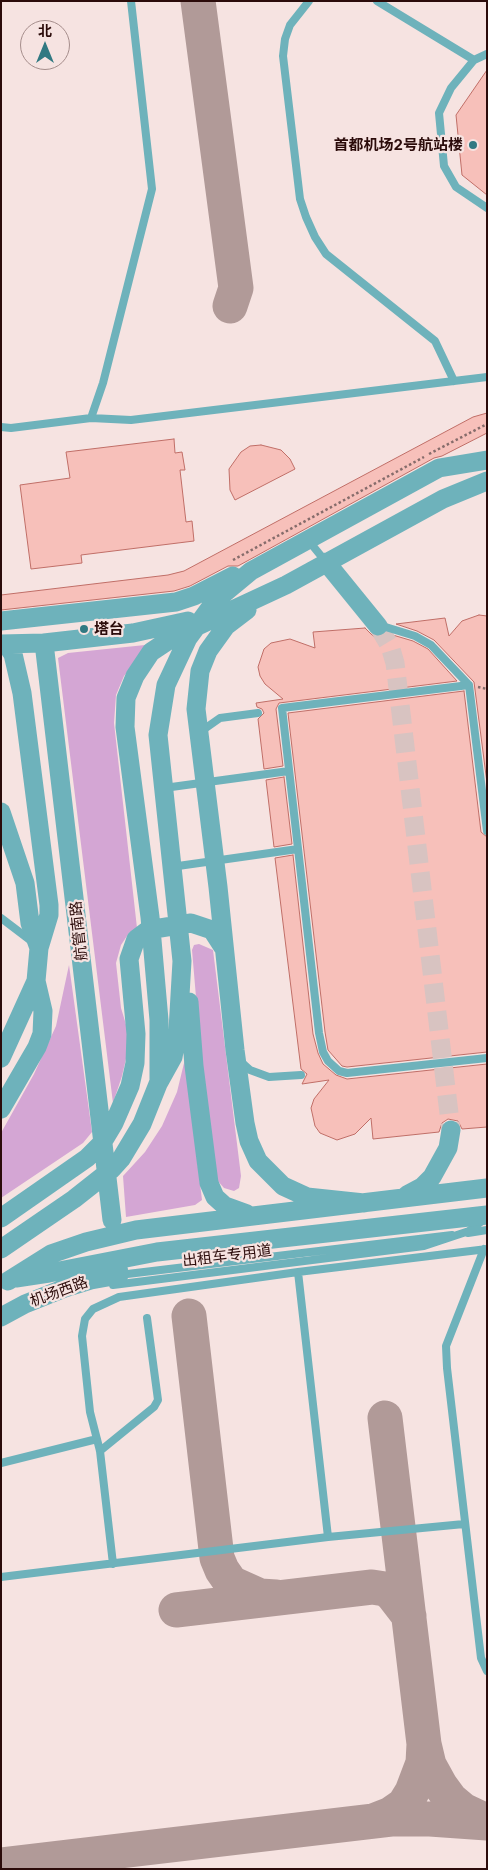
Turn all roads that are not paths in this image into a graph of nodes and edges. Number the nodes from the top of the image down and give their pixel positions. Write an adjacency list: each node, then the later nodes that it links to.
1 (131, 1): 9 (lane)
2 (309, 1): 8 (lane)
3 (377, 1): 5 (lane)
4 (487, 54): 5 (lane)
5 (474, 60): 6 (lane)
6 (487, 208)
7 (487, 377): 8 (lane)
8 (454, 382): 9 (lane)
9 (91, 418): 10 (lane)
10 (1, 427)
11 (487, 450): 13 (street)
12 (487, 460): 13 (street)
13 (439, 468): 15 (street)
14 (486, 485): 16 (street)
15 (308, 539): 17 (street); 24 (lane)
16 (326, 562): 18 (street); 21 (street)
17 (251, 571): 22 (street); 28 (street)
18 (286, 585): 19 (street); 26 (street)
19 (233, 609): 23 (street); 44 (street)
20 (1, 613): 22 (lane)
21 (378, 626)
22 (4, 635): 23 (street); 36 (street)
23 (44, 643): 54 (street, 航管南路)
24 (469, 685): 27 (lane); 30 (lane)
25 (258, 713): 26 (lane)
26 (198, 734): 33 (street)
27 (290, 771): 28 (lane); 31 (lane)
28 (162, 789): 32 (street)
29 (1, 812): 36 (street)
30 (487, 831)
31 (298, 849): 32 (lane); 42 (lane)
32 (170, 867): 38 (street)
33 (218, 887): 35 (street); 37 (street)
34 (1, 918): 36 (lane)
35 (191, 923): 37 (street); 53 (street)
36 (39, 948): 39 (street)
37 (225, 953): 40 (street)
38 (182, 961): 44 (street); 51 (street)
39 (36, 981): 41 (street); 45 (street)
40 (235, 1050): 43 (lane); 49 (street)
41 (1, 1058)
42 (487, 1058)
43 (301, 1075)
44 (158, 1084): 59 (street)
45 (1, 1109)
46 (451, 1130): 48 (street)
47 (487, 1188): 48 (street)
48 (399, 1199): 49 (street)
49 (364, 1203): 51 (street)
50 (487, 1206): 55 (lane)
51 (251, 1215): 62 (street)
52 (487, 1217): 55 (street); 57 (lane)
53 (1, 1218)
54 (112, 1220)
55 (410, 1225): 62 (street)
56 (487, 1230): 57 (lane)
57 (463, 1233): 60 (lane); 63 (lane, 出租车专用道)
58 (486, 1249): 61 (lane); 70 (lane)
59 (1, 1250)
60 (119, 1271): 66 (street, 机场西路)
61 (298, 1272): 67 (lane); 71 (lane)
62 (4, 1283)
63 (97, 1288)
64 (67, 1297): 66 (lane)
65 (147, 1318): 68 (lane)
66 (5, 1320)
67 (97, 1439): 68 (lane); 69 (lane)
68 (100, 1451): 72 (lane)
69 (1, 1463)
70 (464, 1524): 71 (lane); 74 (lane)
71 (328, 1537): 72 (lane)
72 (113, 1564): 73 (lane)
73 (1, 1577)
74 (487, 1671)

